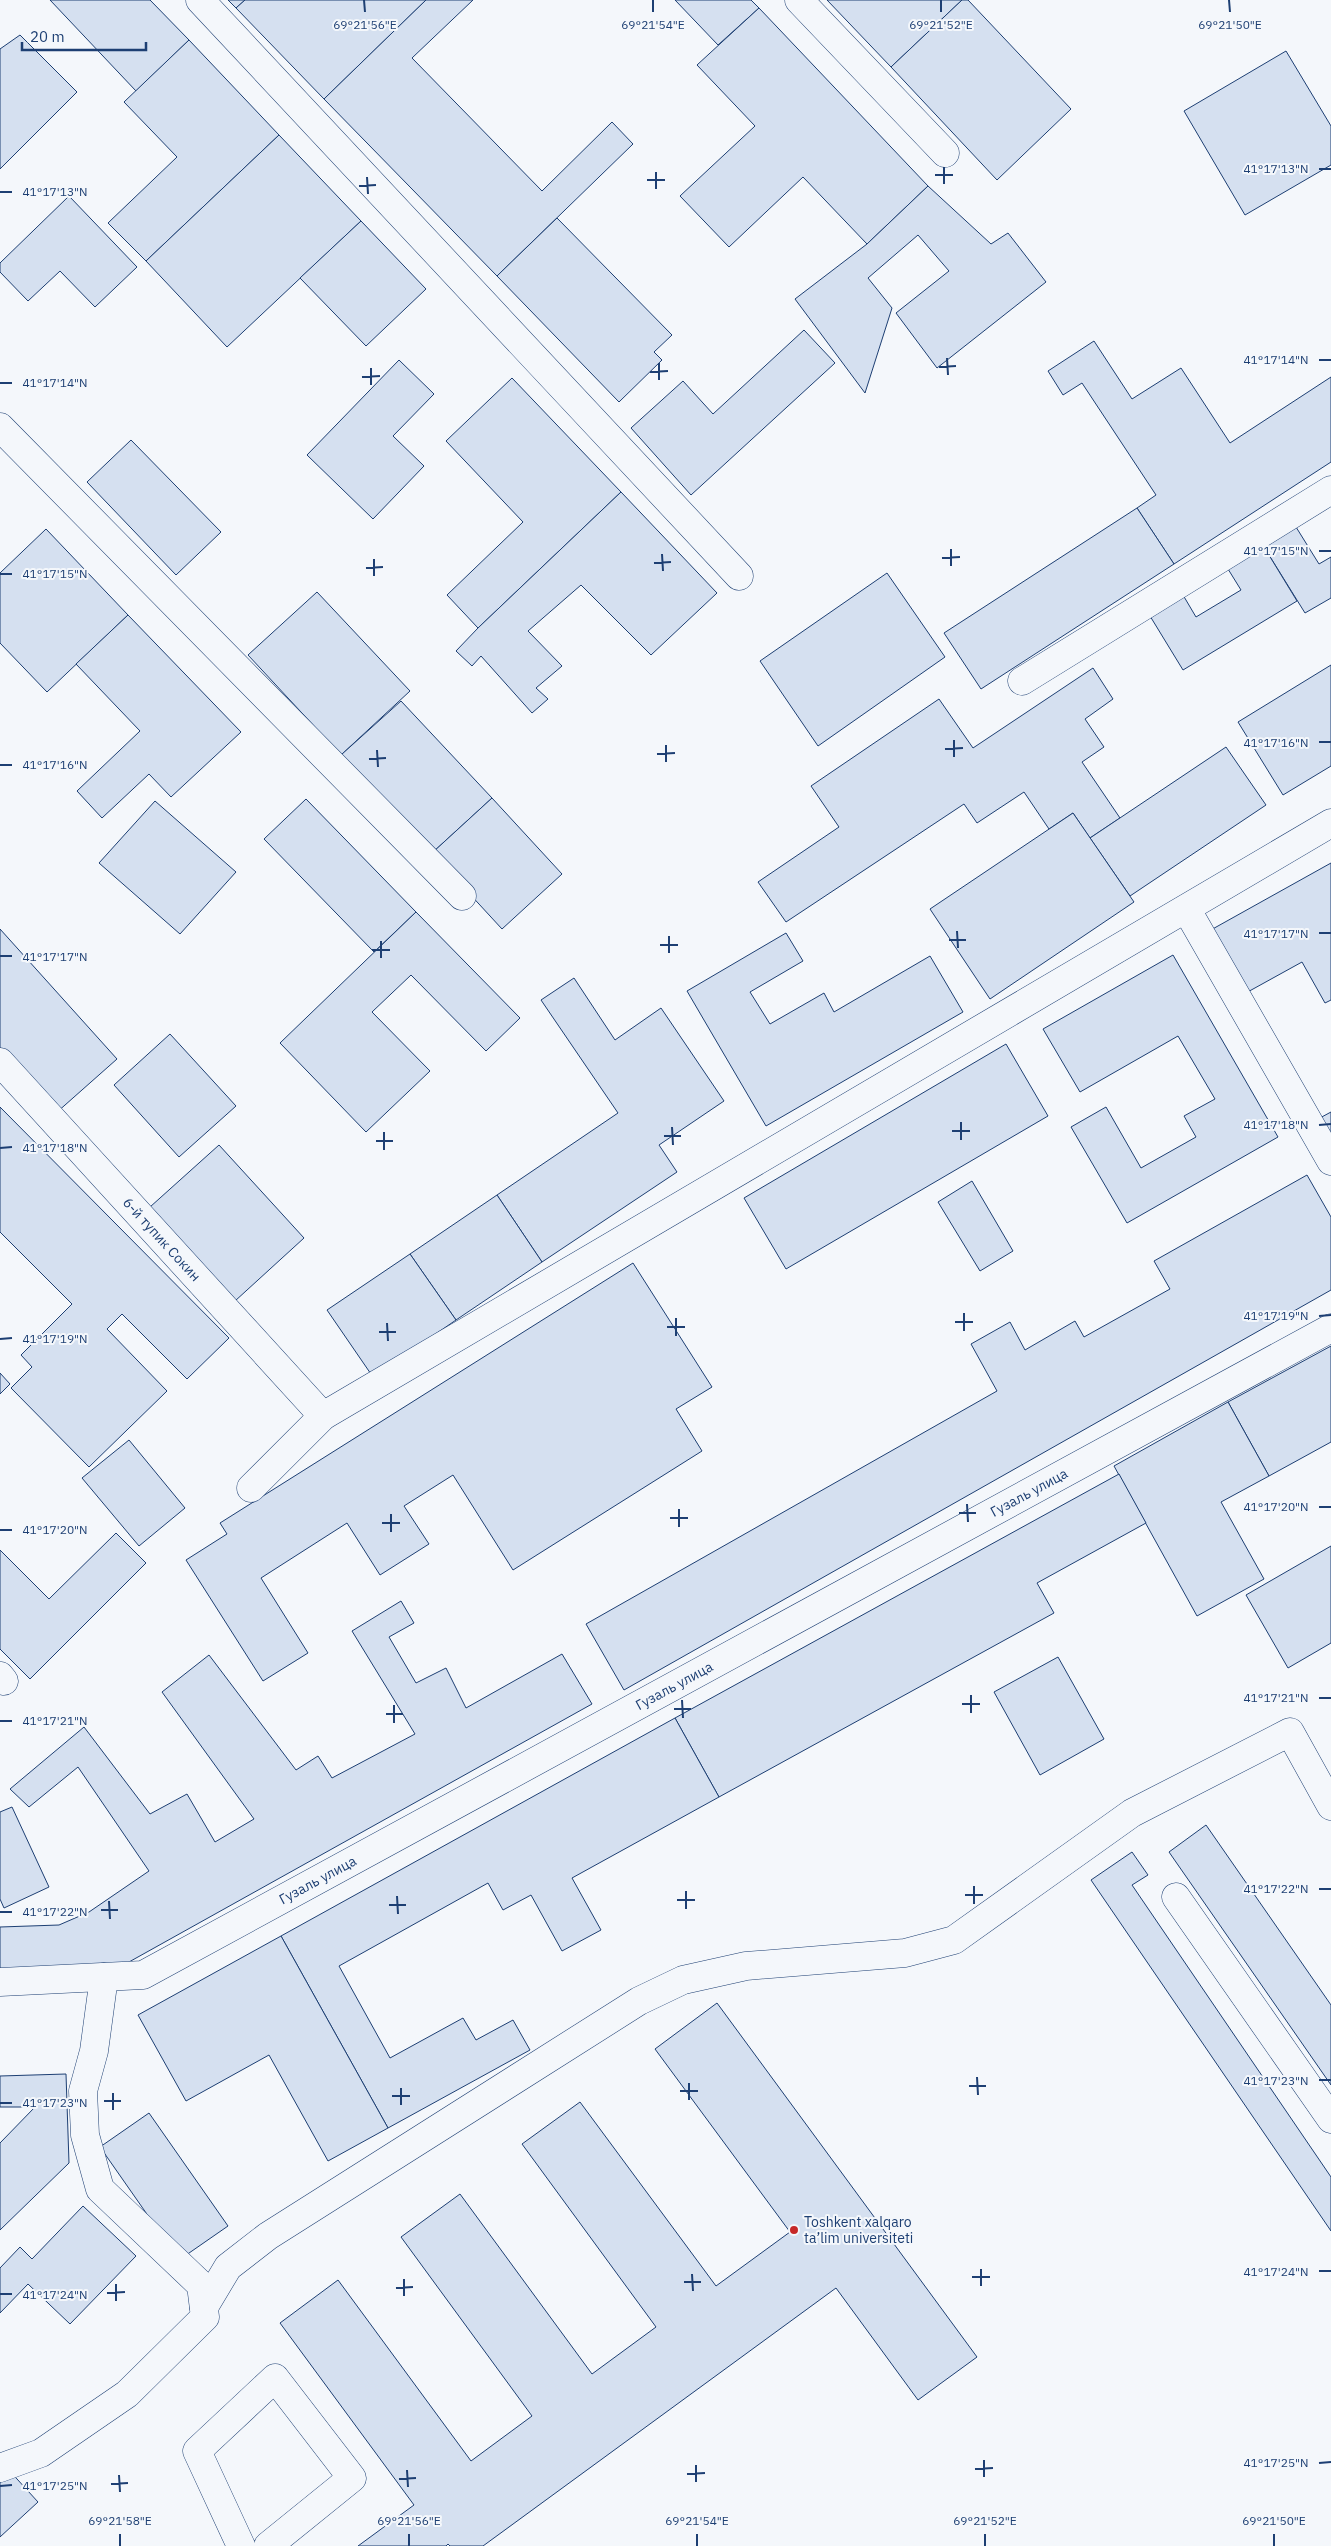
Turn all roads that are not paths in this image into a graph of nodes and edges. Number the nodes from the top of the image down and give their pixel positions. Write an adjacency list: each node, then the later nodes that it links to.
1 (200, 0): 6 (street)
2 (799, 0): 3 (street)
3 (945, 153)
4 (0, 427): 9 (street)
5 (1331, 490): 7 (street)
6 (739, 576)
7 (1022, 682)
8 (1331, 823): 10 (street)
9 (462, 896)
10 (1187, 910): 12 (street); 14 (street)
11 (0, 1062): 14 (street, 6-й тупик Сокин)
12 (1331, 1161)
13 (1331, 1328): 18 (street, Гузаль улица)
14 (324, 1416): 15 (street)
15 (251, 1488)
16 (1331, 1806): 21 (street)
17 (1176, 1897): 20 (street)
18 (104, 1978): 19 (street, Гузаль улица); 21 (street)
19 (0, 1982)
20 (1331, 2119)
21 (204, 2307): 22 (street)
22 (0, 2468)
23 (241, 2546): 24 (street)
24 (268, 2546)

